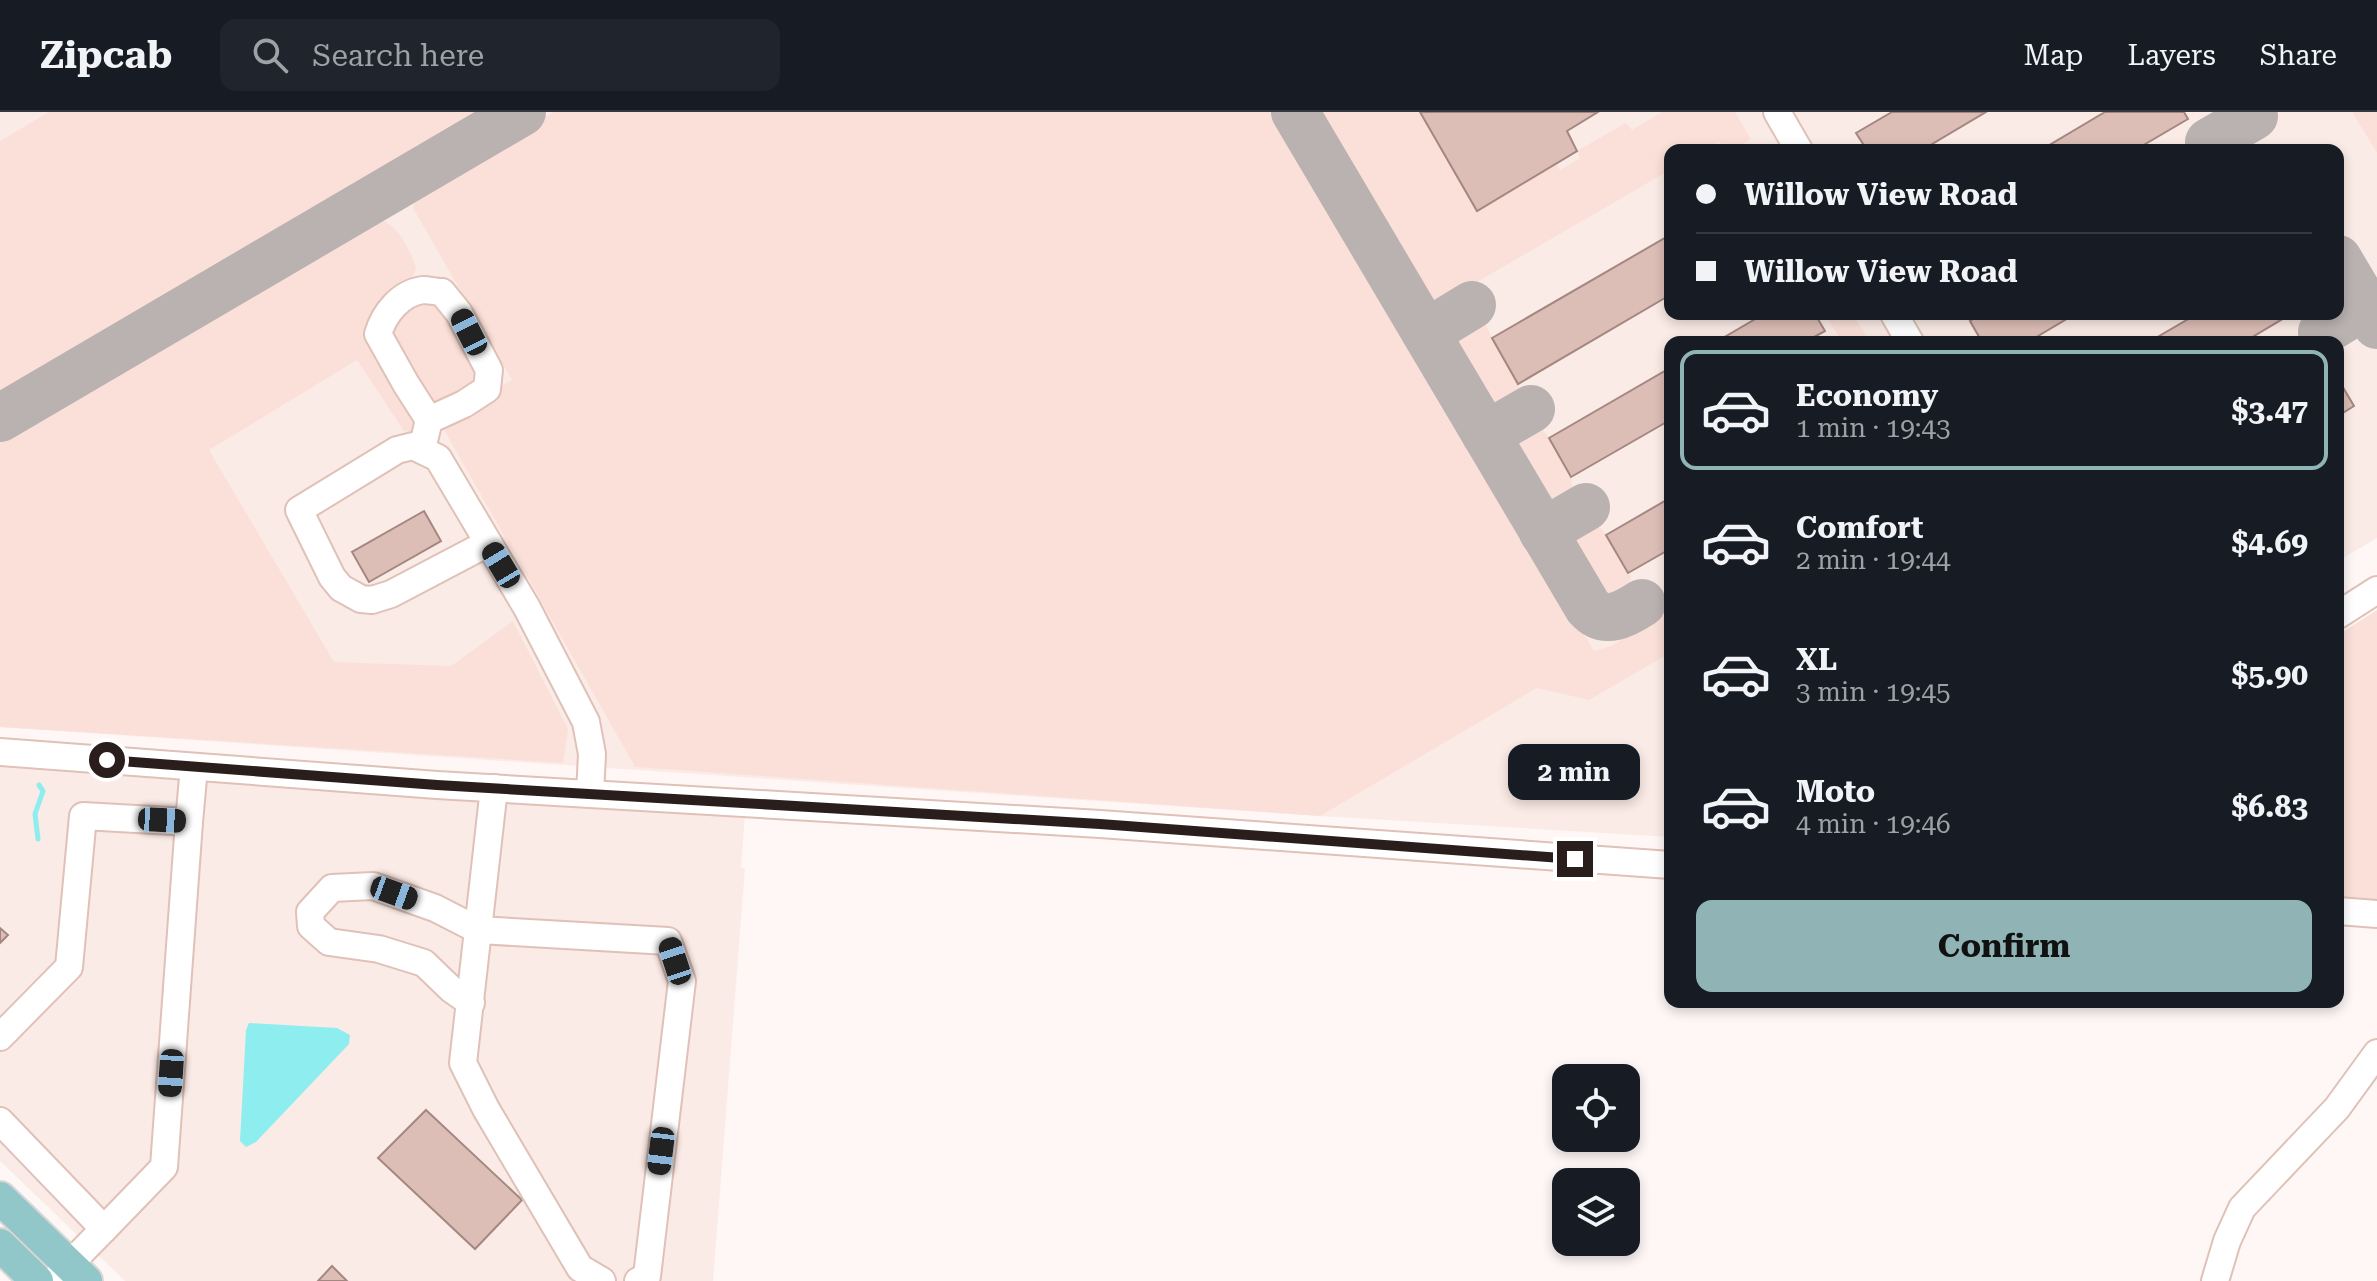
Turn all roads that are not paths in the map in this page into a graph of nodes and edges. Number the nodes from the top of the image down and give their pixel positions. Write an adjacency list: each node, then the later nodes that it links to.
1 (1777, 112): 2 (street)
2 (1796, 144)
3 (429, 420): 3 (street); 4 (street)
4 (422, 449): 5 (street); 5 (street)
5 (488, 543): 11 (street)
6 (2377, 590): 7 (street)
7 (2344, 611)
8 (0, 752): 9 (street)
9 (194, 767): 10 (street); 12 (street)
10 (494, 788): 11 (street); 16 (street)
11 (590, 794): 13 (street)
12 (189, 822): 18 (street); 22 (street)
13 (1664, 865)
14 (2344, 911): 15 (street)
15 (2377, 914)
16 (474, 920): 17 (street); 17 (street); 27 (street)
17 (471, 1003): 25 (street)
18 (0, 1037)
19 (2377, 1053): 28 (street)
20 (0, 1121): 22 (street)
21 (0, 1198): 24 (main road)
22 (104, 1229): 24 (street)
23 (0, 1245): 26 (main road)
24 (69, 1276)
25 (585, 1277)
26 (37, 1281)
27 (638, 1281)
28 (2215, 1281)

